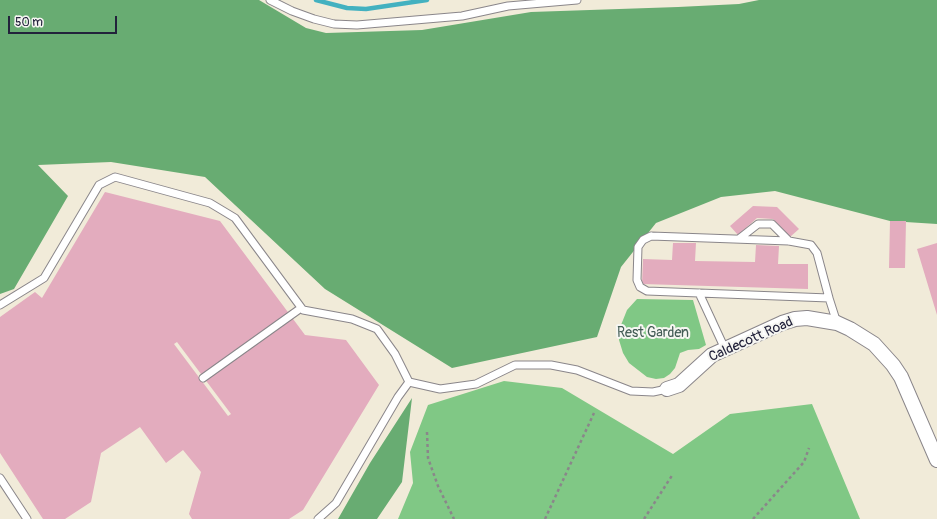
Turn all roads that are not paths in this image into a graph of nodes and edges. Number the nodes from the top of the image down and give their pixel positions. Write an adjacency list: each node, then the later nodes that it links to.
1 (270, 0): 2 (lane)
2 (578, 0)
3 (740, 238): 4 (lane); 4 (lane); 5 (lane)
4 (789, 241): 6 (lane)
5 (699, 293): 6 (lane); 10 (lane)
6 (829, 298): 9 (lane)
7 (0, 305): 8 (lane)
8 (301, 308): 11 (lane); 12 (lane)
9 (837, 324): 10 (street, Caldecott Road); 14 (street, Caldecott Road)
10 (725, 349): 13 (street, Caldecott Road)
11 (203, 378)
12 (409, 382): 13 (lane); 17 (lane)
13 (667, 390)
14 (937, 460)
15 (0, 478): 16 (lane)
16 (27, 519)
17 (318, 519)

